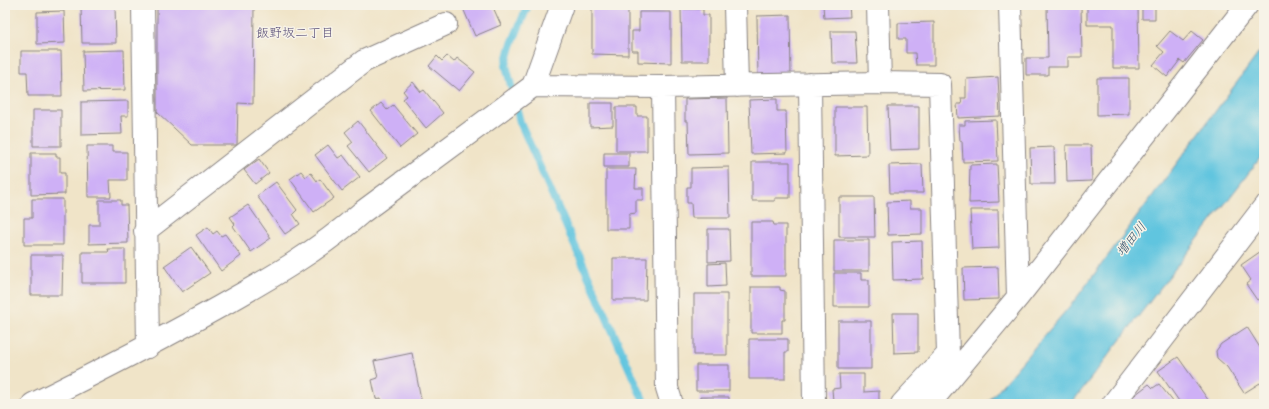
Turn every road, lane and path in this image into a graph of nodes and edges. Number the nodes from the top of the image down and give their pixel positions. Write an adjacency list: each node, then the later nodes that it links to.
1 (143, 5): 14 (street)
2 (562, 5): 12 (street)
3 (735, 5): 10 (street)
4 (878, 5): 8 (street)
5 (1010, 5): 15 (street)
6 (1247, 5): 15 (street)
7 (446, 24): 14 (street)
8 (880, 83): 9 (street); 20 (street)
9 (810, 84): 10 (street); 19 (street)
10 (737, 86): 11 (street)
11 (663, 88): 12 (street); 18 (street)
12 (528, 90): 16 (street)
13 (1264, 207): 22 (street)
14 (145, 231): 16 (street)
15 (1018, 297): 21 (street)
16 (148, 332): 17 (street)
17 (33, 404)
18 (672, 404)
19 (814, 404)
20 (902, 404)
21 (929, 404)
22 (1113, 404)

